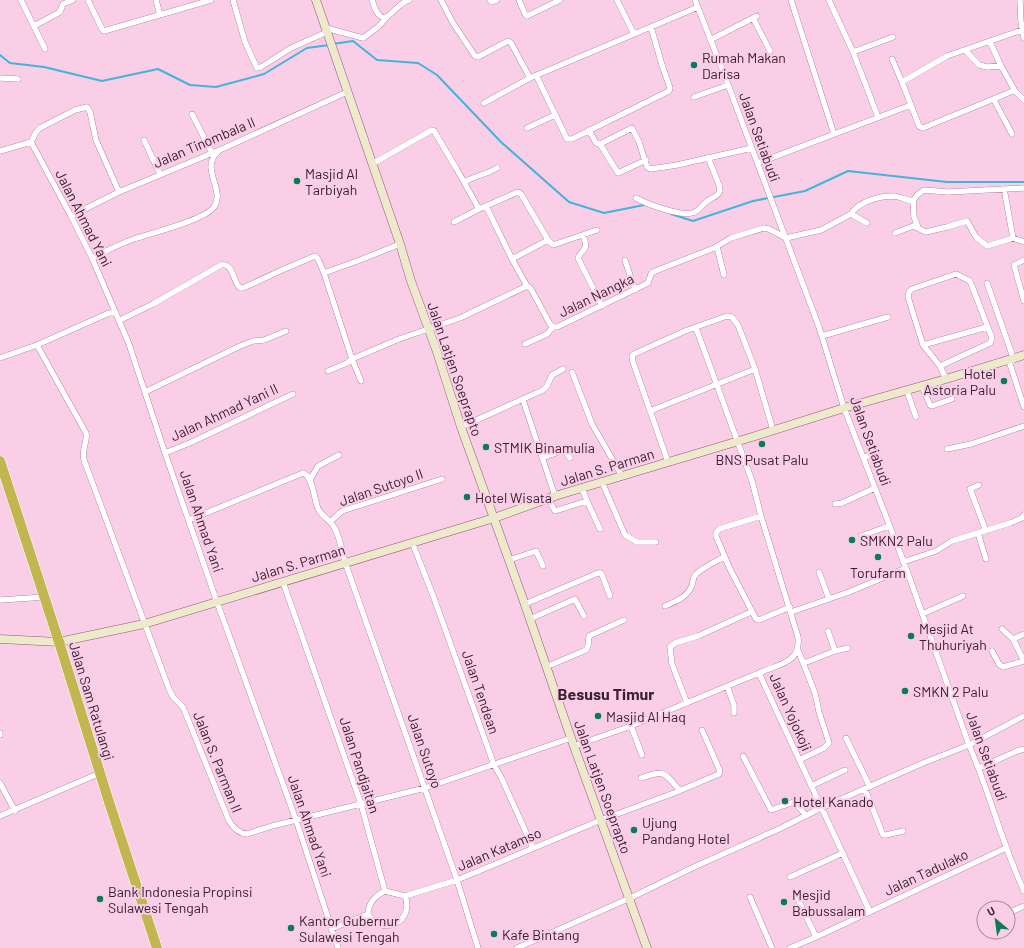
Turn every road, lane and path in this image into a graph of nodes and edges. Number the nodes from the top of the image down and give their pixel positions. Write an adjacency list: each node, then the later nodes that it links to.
1 (21, 0): 24 (street)
2 (73, 0): 24 (street)
3 (88, 0): 22 (street)
4 (156, 0): 22 (street)
5 (211, 0): 20 (street)
6 (233, 0): 27 (street)
7 (316, 0): 27 (street, Jalan Latjen Soeprapto)
8 (372, 0): 23 (street)
9 (409, 0): 23 (street)
10 (441, 0): 41 (street)
11 (490, 0): 12 (street)
12 (497, 0)
13 (519, 0): 14 (street)
14 (560, 0)
15 (617, 0): 28 (street)
16 (695, 0): 21 (street, Jalan Setiabudi)
17 (791, 0): 57 (street)
18 (829, 0): 36 (street)
19 (1020, 0): 26 (street)
20 (195, 2): 22 (street)
21 (698, 7): 25 (street); 31 (street, Jalan Setiabudi)
22 (160, 15)
23 (387, 17): 27 (street)
24 (34, 26): 33 (street)
25 (651, 27): 28 (street); 56 (street)
26 (1022, 30): 30 (street); 32 (street)
27 (327, 31): 46 (street, Jalan Latjen Soeprapto)
28 (634, 34): 39 (street)
29 (893, 37): 36 (street)
30 (1024, 38)
31 (710, 40): 35 (street); 44 (street, Jalan Setiabudi)
32 (990, 42): 34 (street); 38 (street)
33 (45, 49)
34 (965, 50): 38 (street); 43 (street)
35 (770, 51)
36 (853, 52): 54 (street)
37 (892, 59): 43 (street)
38 (1001, 66): 45 (street)
39 (536, 75): 41 (street); 53 (street)
40 (0, 78): 42 (street)
41 (530, 78): 50 (street)
42 (18, 79)
43 (902, 82): 51 (street)
44 (728, 85): 47 (street); 62 (street, Jalan Setiabudi)
45 (1015, 91): 48 (street); 49 (street)
46 (348, 92): 63 (street, Jalan Tinombala II); 69 (street, Jalan Latjen Soeprapto)
47 (694, 98)
48 (994, 100): 51 (street); 58 (street)
49 (1024, 100)
50 (484, 103)
51 (911, 105): 54 (street)
52 (192, 114): 65 (street)
53 (555, 115): 55 (street); 56 (street)
54 (878, 117): 57 (street)
55 (527, 128)
56 (589, 130): 61 (street)
57 (834, 134): 68 (street)
58 (1012, 134)
59 (144, 140): 71 (street)
60 (31, 142): 64 (street); 74 (street); 81 (street, Jalan Ahmad Yani)
61 (600, 144): 67 (street); 67 (street)
62 (752, 148): 66 (street); 68 (street, Jalan Setiabudi)
63 (222, 149): 65 (street, Jalan Tinombala II); 94 (street)
64 (0, 151)
65 (212, 153): 71 (street, Jalan Tinombala II)
66 (708, 158): 67 (street); 76 (street)
67 (646, 160)
68 (758, 163): 88 (street, Jalan Setiabudi)
69 (372, 164): 72 (street); 92 (street, Jalan Latjen Soeprapto)
70 (497, 168): 72 (street)
71 (160, 174): 74 (street, Jalan Tinombala II)
72 (464, 182): 79 (street)
73 (1024, 188): 77 (street)
74 (119, 192): 81 (street, Jalan Tinombala II)
75 (1005, 194): 89 (street)
76 (636, 198)
77 (913, 201): 80 (street); 84 (street)
78 (486, 206): 79 (street); 90 (street); 95 (street, Jalan Nangka)
79 (479, 209): 83 (street)
80 (851, 214): 82 (street); 88 (street)
81 (71, 216): 94 (street, Jalan Ahmad Yani)
82 (864, 221)
83 (454, 222)
84 (919, 228): 86 (street); 89 (street)
85 (597, 230): 87 (street)
86 (894, 233)
87 (583, 235): 90 (street); 104 (street)
88 (786, 238): 93 (street, Jalan Nangka); 113 (street, Jalan Setiabudi)
89 (1012, 238): 91 (street)
90 (548, 240): 95 (street)
91 (1024, 242)
92 (400, 244): 98 (street); 110 (street, Jalan Latjen Soeprapto)
93 (717, 247): 99 (street); 102 (street, Jalan Nangka)
94 (92, 258): 105 (street, Jalan Ahmad Yani)
95 (512, 259): 101 (street, Jalan Nangka)
96 (625, 260): 102 (street)
97 (1024, 260): 103 (street)
98 (324, 273): 107 (street); 119 (street)
99 (724, 275)
100 (987, 283): 120 (street)
101 (527, 286): 108 (street, Jalan Nangka); 110 (street)
102 (635, 290): 104 (street, Jalan Nangka)
103 (1024, 301)
104 (602, 306): 108 (street, Jalan Nangka)
105 (116, 313): 107 (street, Jalan Ahmad Yani); 115 (street)
106 (888, 317): 113 (street)
107 (120, 320): 131 (street, Jalan Ahmad Yani)
108 (553, 327): 114 (street)
109 (987, 327): 116 (street); 116 (street); 121 (street)
110 (429, 328): 119 (street); 140 (street, Jalan Latjen Soeprapto)
111 (696, 328): 123 (street); 128 (street); 137 (street)
112 (286, 331): 131 (street)
113 (822, 336): 136 (street, Jalan Setiabudi)
114 (524, 344)
115 (37, 345): 118 (street); 196 (street)
116 (923, 345): 121 (street)
117 (1024, 355): 120 (street, Jalan S. Parman)
118 (0, 358)
119 (352, 359): 124 (street); 127 (street)
120 (1011, 360): 126 (street, Jalan S. Parman); 135 (street)
121 (940, 366): 126 (street)
122 (563, 369): 134 (street)
123 (755, 369): 128 (street); 141 (street)
124 (328, 371)
125 (572, 372): 152 (street)
126 (946, 379): 129 (street, Jalan S. Parman)
127 (360, 380)
128 (717, 384): 137 (street); 142 (street)
129 (922, 386): 130 (street, Jalan S. Parman); 133 (street)
130 (907, 391): 136 (street, Jalan S. Parman); 138 (street)
131 (145, 392): 144 (street, Jalan Ahmad Yani)
132 (293, 394): 144 (street, Jalan Ahmad Yani II)
133 (952, 399)
134 (523, 400): 140 (street); 148 (street)
135 (1024, 407)
136 (844, 408): 141 (street, Jalan S. Parman); 147 (street, Jalan Setiabudi)
137 (650, 411): 151 (street)
138 (916, 417)
139 (1024, 426): 143 (street)
140 (460, 427): 164 (street, Jalan Latjen Soeprapto)
141 (773, 430): 142 (street, Jalan S. Parman)
142 (738, 441): 151 (street, Jalan S. Parman); 163 (street)
143 (947, 450)
144 (165, 453): 165 (street, Jalan Ahmad Yani)
145 (339, 455): 154 (street)
146 (872, 455): 147 (street)
147 (864, 457): 158 (street, Jalan Setiabudi)
148 (542, 458): 149 (street); 159 (street)
149 (570, 458)
150 (0, 461): 184 (highway, Jalan Sam Ratulangi)
151 (668, 462): 152 (street, Jalan S. Parman)
152 (622, 476): 155 (street, Jalan S. Parman)
153 (442, 479): 166 (street, Jalan Sutoyo II)
154 (310, 480): 165 (street); 166 (street, Jalan Sutoyo)
155 (602, 482): 157 (street, Jalan S. Parman); 173 (street)
156 (979, 485): 169 (street)
157 (582, 488): 159 (street, Jalan S. Parman); 160 (street)
158 (875, 488): 161 (street); 167 (street, Jalan Setiabudi)
159 (552, 497): 160 (street); 164 (street, Jalan S. Parman)
160 (587, 501): 168 (street)
161 (835, 504)
162 (1024, 515): 169 (street)
163 (761, 516): 174 (street); 190 (street)
164 (494, 518): 172 (street, Jalan S. Parman); 176 (street, Jalan Latjen Soeprapto)
165 (189, 520): 187 (street, Jalan Ahmad Yani)
166 (330, 522): 177 (street, Jalan Sutoyo)
167 (889, 526): 171 (street); 178 (street, Jalan Setiabudi)
168 (600, 529)
169 (986, 531): 170 (street)
170 (978, 533): 175 (street); 178 (street)
171 (861, 536)
172 (412, 542): 177 (street, Jalan S. Parman); 224 (street, Jalan Tendean)
173 (656, 542)
174 (724, 557): 189 (street); 191 (street)
175 (986, 559)
176 (509, 560): 179 (street); 188 (street, Jalan Latjen Soeprapto)
177 (345, 562): 181 (street, Jalan S. Parman); 231 (street, Jalan Sutoyo)
178 (904, 565): 185 (street); 192 (street, Jalan Setiabudi)
179 (542, 566)
180 (819, 572): 185 (street)
181 (283, 582): 187 (street, Jalan S. Parman); 234 (street, Jalan Pandjaitan)
182 (610, 596): 188 (street)
183 (963, 596): 192 (street)
184 (44, 597): 186 (street); 202 (highway, Jalan Sam Ratulangi)
185 (829, 599): 190 (street)
186 (0, 600)
187 (217, 602): 196 (street, Jalan S. Parman); 239 (street, Jalan Ahmad Yani)
188 (525, 604): 194 (street, Jalan Latjen Soeprapto)
189 (665, 606)
190 (791, 610): 191 (street); 204 (street)
191 (751, 612): 212 (street)
192 (922, 614): 219 (street, Jalan Setiabudi)
193 (584, 616): 194 (street)
194 (530, 619): 209 (street, Jalan Latjen Soeprapto)
195 (624, 620): 209 (street)
196 (144, 624): 202 (street, Jalan S. Parman); 239 (street, Jalan S. Parman II)
197 (1002, 629): 201 (street)
198 (828, 631): 205 (street)
199 (1024, 634): 201 (street)
200 (0, 638): 202 (street, Jalan S. Parman)
201 (1013, 639): 207 (street)
202 (59, 642): 227 (highway, Jalan Sam Ratulangi)
203 (848, 648): 205 (street)
204 (798, 650): 208 (street); 210 (street, Jalan Yojokoji)
205 (835, 651): 208 (street)
206 (992, 651): 207 (street)
207 (1024, 661)
208 (804, 663): 223 (street)
209 (546, 666): 218 (street, Jalan Latjen Soeprapto)
210 (759, 673): 211 (street); 223 (street, Jalan Yojokoji)
211 (727, 686): 212 (street); 213 (street)
212 (687, 703): 215 (street)
213 (734, 713)
214 (1024, 716): 219 (street)
215 (631, 726): 218 (street); 221 (street)
216 (702, 730): 233 (street, Jalan Katamso)
217 (846, 738): 232 (street)
218 (572, 742): 224 (street); 240 (street, Jalan Latjen Soeprapto)
219 (969, 745): 225 (street, Jalan Setiabudi); 232 (street)
220 (1024, 749): 225 (street)
221 (642, 755)
222 (743, 756): 237 (street)
223 (799, 760): 230 (street, Jalan Yojokoji)
224 (494, 765): 231 (street); 242 (street, Jalan Tendean)
225 (979, 768): 243 (street, Jalan Setiabudi)
226 (845, 770): 230 (street)
227 (100, 773): 236 (street); 257 (highway, Jalan Sam Ratulangi)
228 (641, 778): 233 (street)
229 (0, 783): 236 (street)
230 (811, 786): 235 (street, Jalan Yojokoji)
231 (425, 788): 234 (street); 246 (street, Jalan Sutoyo)
232 (868, 788): 235 (street); 241 (street)
233 (679, 790): 240 (street, Jalan Katamso)
234 (361, 804): 239 (street); 247 (street, Jalan Pandjaitan)
235 (821, 808): 237 (street); 244 (street, Jalan Yojokoji)
236 (14, 811): 238 (street)
237 (806, 815): 251 (street)
238 (0, 816)
239 (296, 820): 255 (street, Jalan Ahmad Yani)
240 (601, 820): 242 (street, Jalan Katamso); 251 (street, Jalan Latjen Soeprapto)
241 (903, 831)
242 (533, 848): 246 (street, Jalan Katamso)
243 (1006, 848): 248 (street, Jalan Setiabudi); 253 (street, Jalan Tadulako)
244 (843, 853): 245 (street); 253 (street, Jalan Yojokoji)
245 (790, 877)
246 (458, 880): 249 (street, Jalan Katamso); 259 (street, Jalan Sutoyo)
247 (386, 891): 249 (street); 254 (street)
248 (1024, 891)
249 (405, 896): 254 (street)
250 (750, 897): 262 (street)
251 (630, 898): 260 (street); 261 (street, Jalan Latjen Soeprapto)
252 (798, 899): 256 (street)
253 (870, 912): 256 (street, Jalan Tadulako)
254 (368, 914): 255 (street)
255 (331, 929): 258 (street, Jalan Ahmad Yani)
256 (816, 937): 263 (street, Jalan Tadulako)
257 (157, 948)
258 (338, 948)
259 (478, 948)
260 (517, 948)
261 (648, 948)
262 (772, 948)
263 (790, 948)

